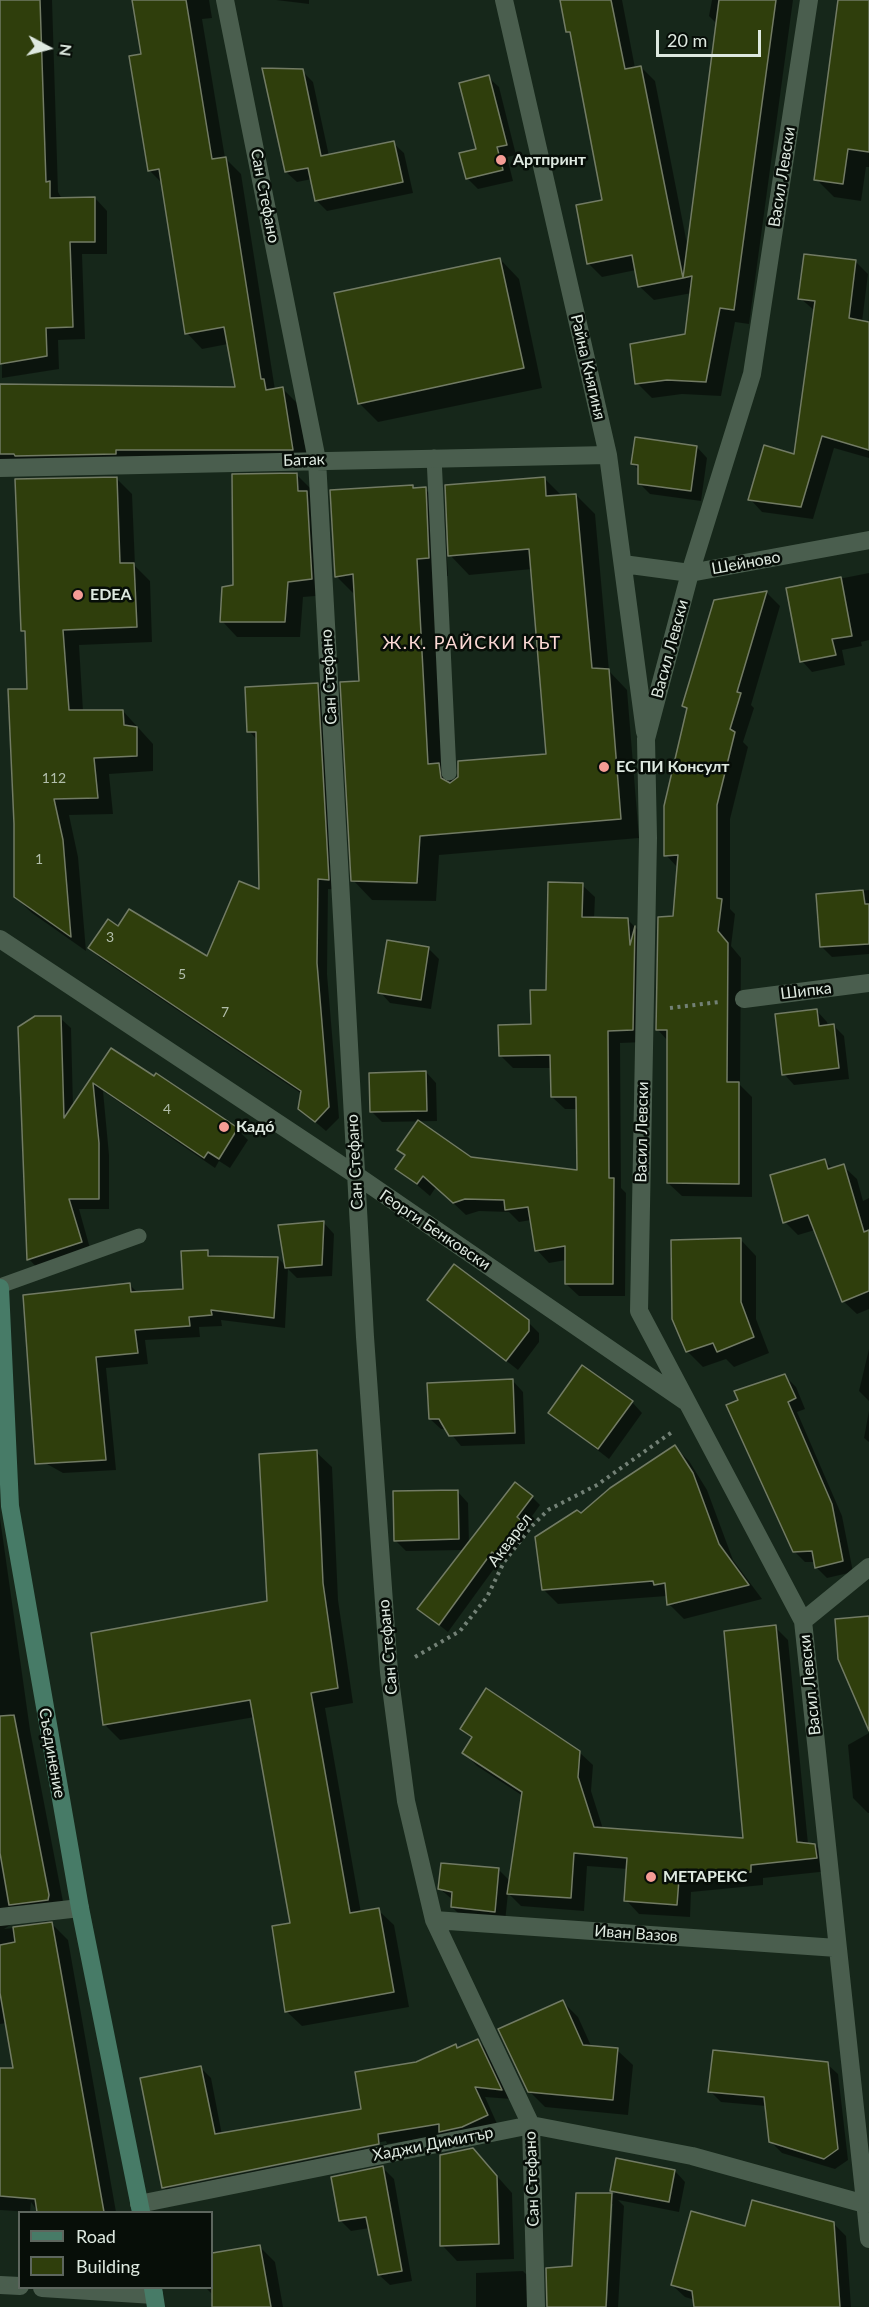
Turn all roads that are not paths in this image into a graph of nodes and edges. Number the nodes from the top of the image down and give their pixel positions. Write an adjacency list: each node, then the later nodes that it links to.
1 (225, 0): 6 (street, Сан Стефано)
2 (504, 0): 4 (street, Райна Княгиня)
3 (809, 0): 10 (street, Васил Левски)
4 (608, 455): 5 (street, Батак); 9 (street, Райна Княгиня)
5 (434, 457): 6 (street, Батак); 12 (lane)
6 (317, 459): 7 (street, Батак); 16 (street, Сан Стефано)
7 (0, 468)
8 (869, 540): 10 (street, Шейново)
9 (623, 564): 10 (street, Шейново); 11 (street, Райна Княгиня)
10 (690, 573): 11 (street, Васил Левски)
11 (646, 739): 19 (street, Васил Левски)
12 (449, 773)
13 (0, 939): 16 (street, Георги Бенковски)
14 (869, 983): 15 (street, Шипка)
15 (744, 999)
16 (356, 1175): 19 (street, Георги Бенковски); 24 (street, Сан Стефано)
17 (139, 1236): 18 (lane)
18 (0, 1287): 22 (street, Съединение)
19 (692, 1410): 21 (street, Васил Левски)
20 (869, 1567): 21 (street)
21 (803, 1621): 25 (street, Васил Левски)
22 (80, 1908): 23 (street); 28 (street, Съединение)
23 (0, 1917)
24 (434, 1920): 25 (street, Иван Вазов); 26 (street, Сан Стефано)
25 (837, 1948): 27 (street, Васил Левски)
26 (531, 2125): 27 (street, Хаджи Димитър); 28 (street, Хаджи Димитър); 34 (street, Сан Стефано)
27 (866, 2204): 29 (street, Васил Левски)
28 (140, 2208)
29 (869, 2239)
30 (0, 2284): 31 (street)
31 (18, 2286)
32 (55, 2289): 33 (street)
33 (155, 2297)
34 (536, 2307)

